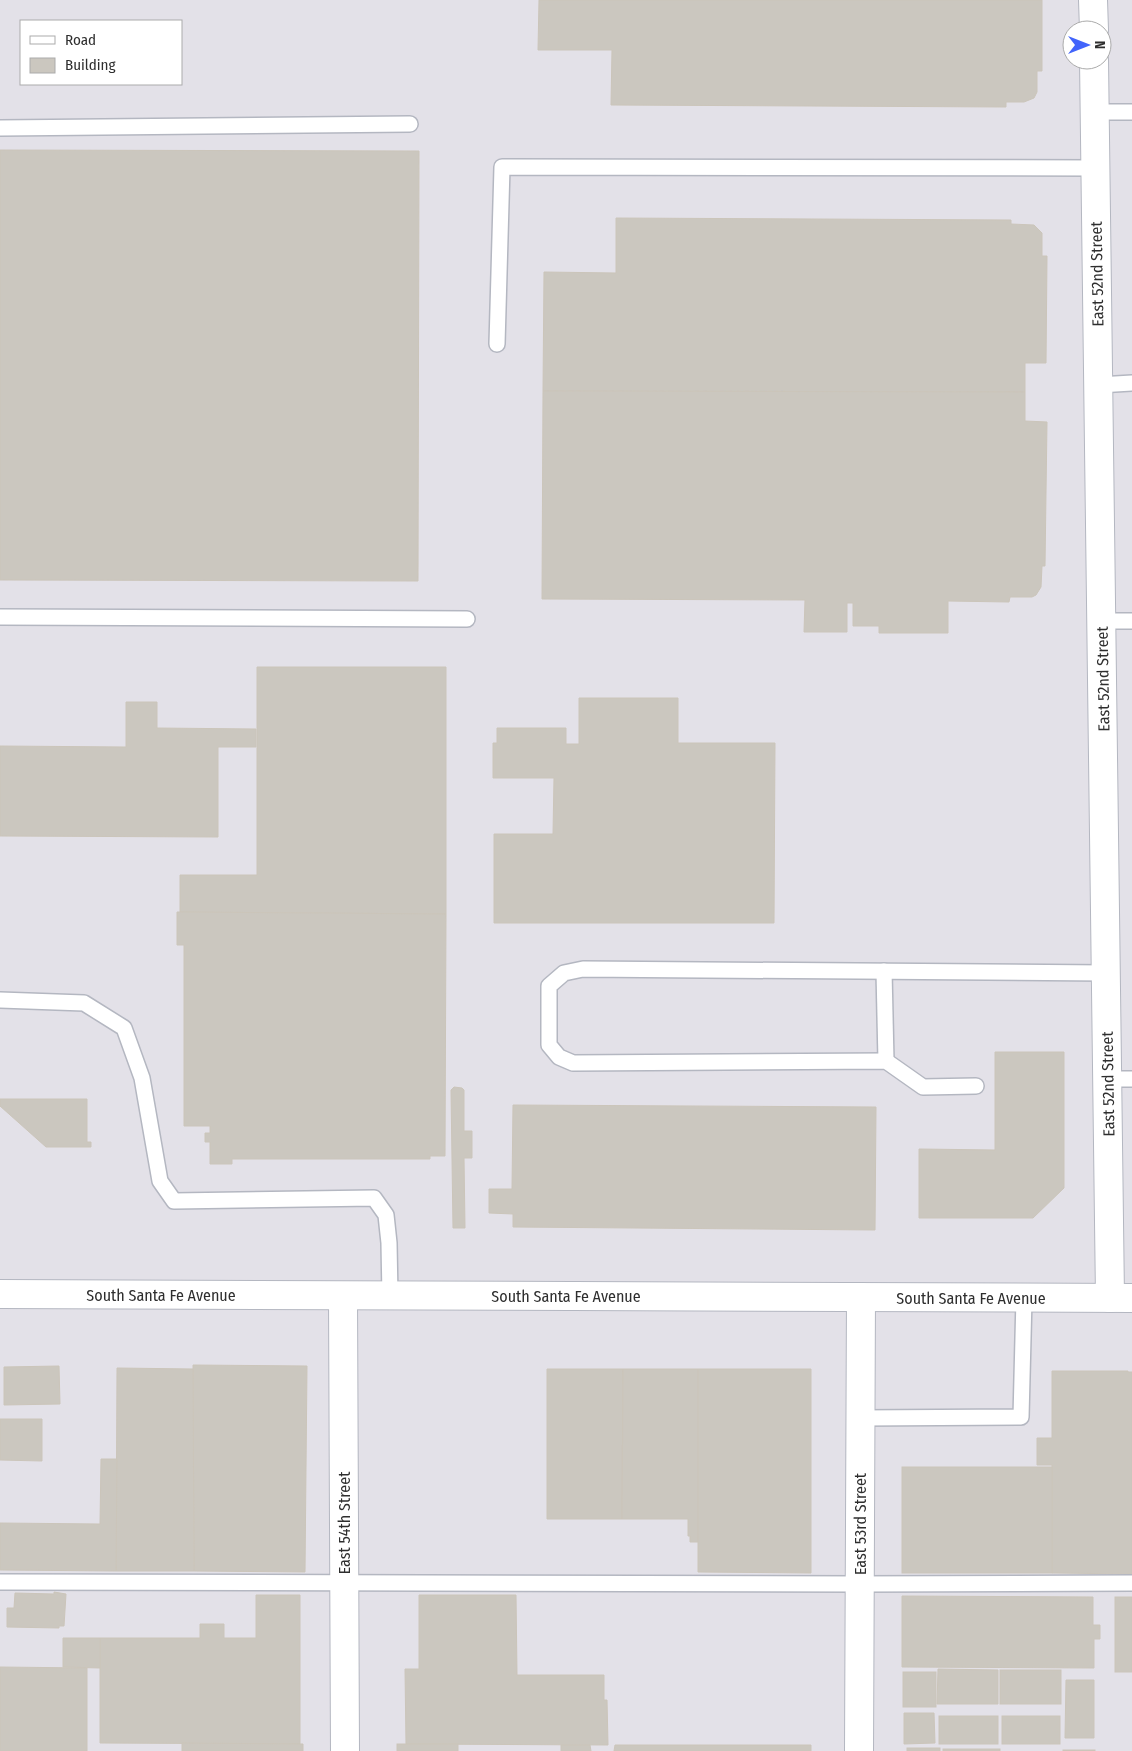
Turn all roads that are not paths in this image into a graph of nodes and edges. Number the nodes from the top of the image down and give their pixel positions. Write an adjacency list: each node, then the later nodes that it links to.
1 (1093, 0): 2 (street)
2 (1094, 20)
3 (1094, 70): 4 (street, East 52nd Street)
4 (1095, 112): 5 (lane); 8 (street, East 52nd Street)
5 (1132, 112)
6 (410, 124): 7 (lane)
7 (0, 128)
8 (1096, 168): 9 (lane); 11 (street, East 52nd Street)
9 (497, 344)
10 (1132, 383): 11 (lane)
11 (1099, 385): 14 (street, East 52nd Street)
12 (0, 617): 13 (lane)
13 (467, 619)
14 (1102, 621): 15 (lane); 17 (street, East 52nd Street)
15 (1132, 621)
16 (884, 971): 17 (lane); 19 (lane); 19 (lane)
17 (1106, 973): 20 (street, East 52nd Street)
18 (0, 1000): 24 (lane)
19 (886, 1061): 21 (lane)
20 (1120, 1079): 27 (street, East 52nd Street)
21 (976, 1086)
22 (0, 1294): 23 (street, South Santa Fe Avenue)
23 (343, 1296): 24 (street, South Santa Fe Avenue); 30 (street, East 54th Street)
24 (390, 1296): 25 (street, South Santa Fe Avenue)
25 (860, 1297): 26 (street, South Santa Fe Avenue); 28 (street, East 53rd Street)
26 (1024, 1298): 27 (street, South Santa Fe Avenue); 28 (lane)
27 (1121, 1298)
28 (860, 1418): 32 (street, East 53rd Street)
29 (0, 1582): 30 (lane)
30 (344, 1583): 32 (lane); 33 (street, East 54th Street)
31 (1132, 1583): 32 (lane)
32 (860, 1584): 34 (street, East 53rd Street)
33 (345, 1751)
34 (860, 1751)

